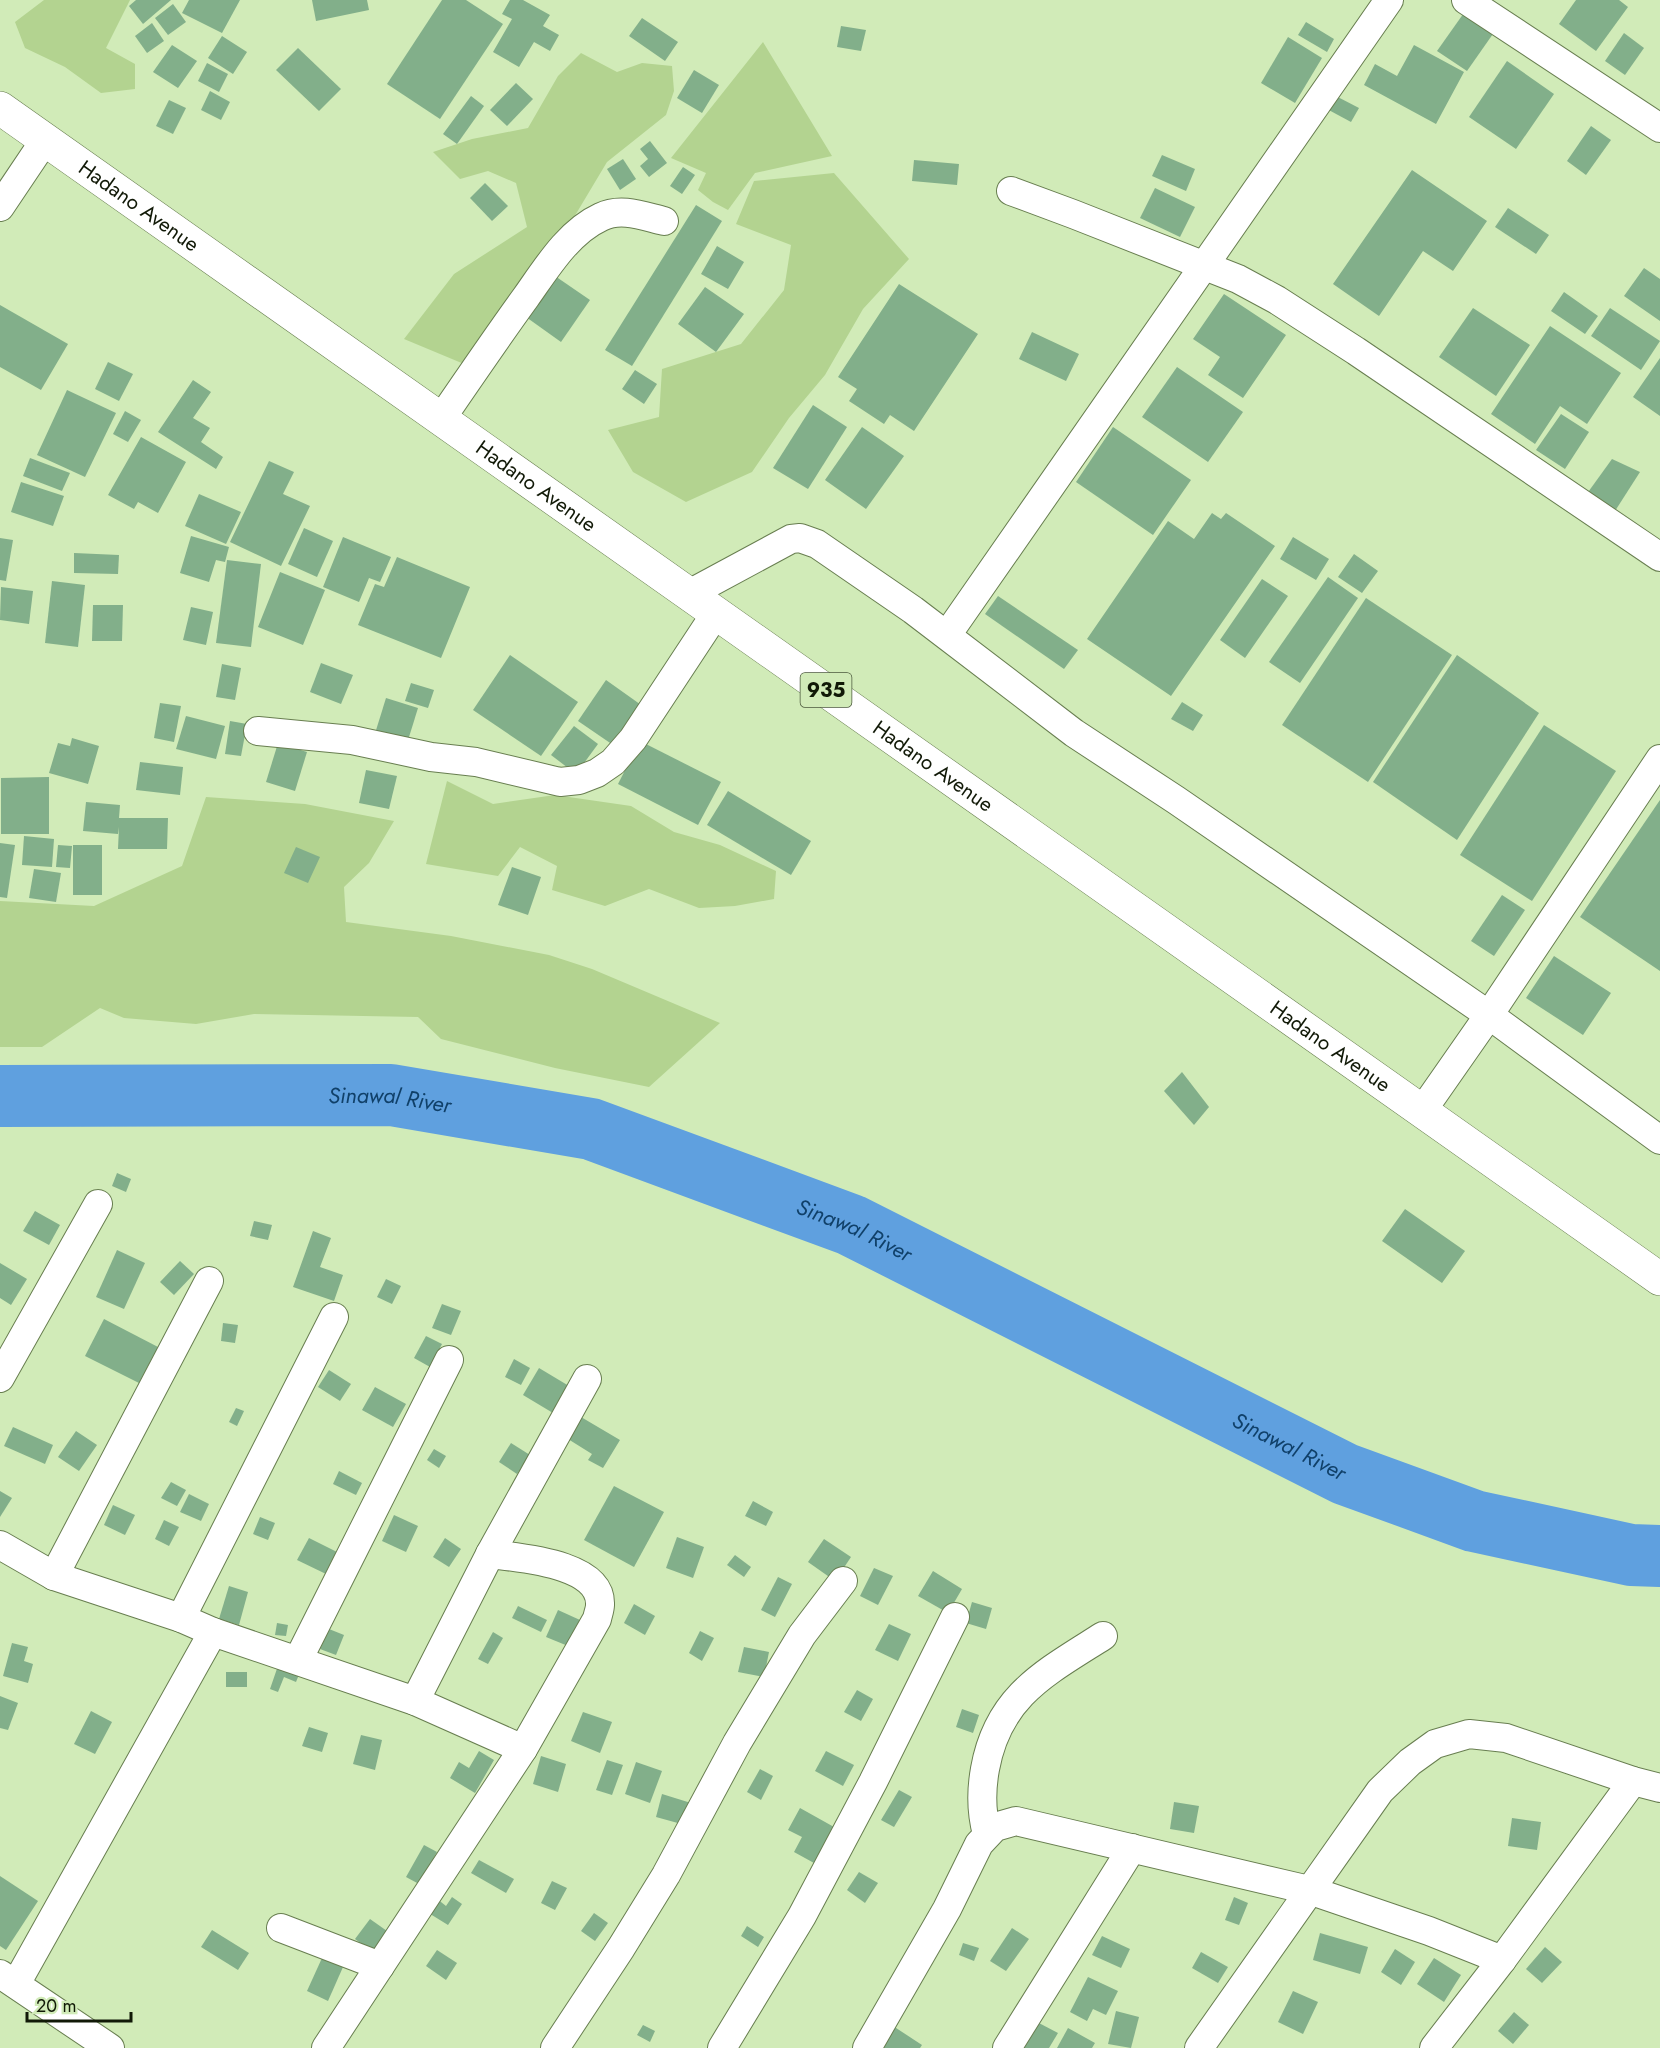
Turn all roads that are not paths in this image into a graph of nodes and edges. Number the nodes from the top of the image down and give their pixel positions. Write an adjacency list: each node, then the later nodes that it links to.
1 (1389, 0): 9 (street)
2 (1466, 0): 4 (street)
3 (0, 108): 5 (main road, Hadano Avenue / 935)
4 (1656, 115)
5 (45, 140): 7 (street); 10 (main road, Hadano Avenue / 935)
6 (1011, 191): 9 (street)
7 (0, 207)
8 (664, 221): 10 (street)
9 (1203, 265): 11 (street); 14 (street)
10 (441, 419): 12 (main road, Hadano Avenue / 935)
11 (1660, 557)
12 (689, 594): 13 (main road, Hadano Avenue / 935); 14 (street)
13 (716, 613): 15 (street); 18 (main road, Hadano Avenue / 935)
14 (947, 635): 17 (street)
15 (258, 731)
16 (1660, 759): 17 (street)
17 (1490, 1015): 18 (street); 19 (street)
18 (1422, 1111): 21 (main road, Hadano Avenue / 935)
19 (1660, 1140)
20 (98, 1204): 25 (street)
21 (1656, 1276)
22 (210, 1281): 29 (street)
23 (334, 1317): 32 (street)
24 (449, 1360): 35 (street)
25 (0, 1378)
26 (587, 1379): 28 (street)
27 (0, 1545): 29 (street)
28 (490, 1554): 36 (street); 37 (street)
29 (54, 1576): 32 (street)
30 (843, 1581): 49 (street)
31 (955, 1617): 50 (street)
32 (181, 1618): 33 (street)
33 (213, 1632): 35 (street); 46 (street)
34 (1103, 1636): 40 (street)
35 (298, 1660): 36 (street)
36 (415, 1701): 37 (street)
37 (523, 1749): 45 (street)
38 (1633, 1781): 39 (street); 42 (street); 44 (street)
39 (1660, 1788)
40 (987, 1834): 41 (street); 51 (street)
41 (1132, 1848): 42 (street); 52 (street)
42 (1309, 1890): 44 (street); 53 (street)
43 (281, 1928): 45 (street)
44 (1502, 1960): 54 (street)
45 (380, 1966): 48 (street)
46 (8, 1979): 47 (street)
47 (110, 2048)
48 (326, 2048)
49 (555, 2048)
50 (722, 2048)
51 (867, 2048)
52 (1007, 2048)
53 (1199, 2048)
54 (1434, 2048)

